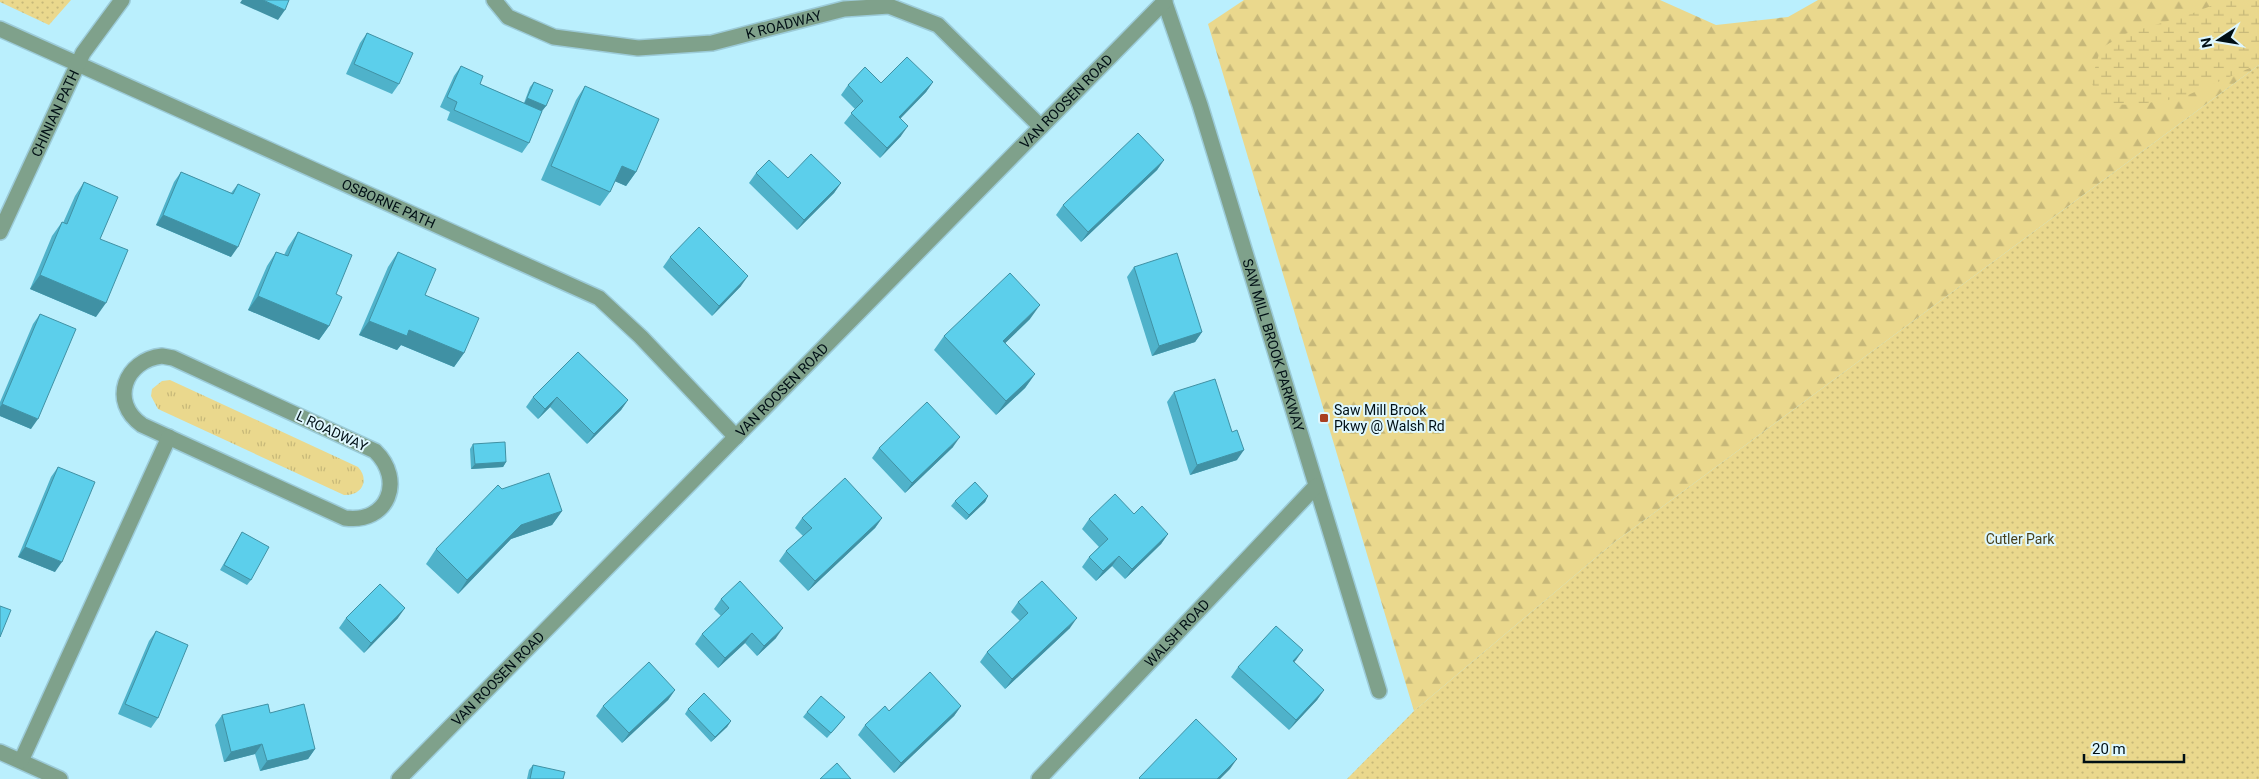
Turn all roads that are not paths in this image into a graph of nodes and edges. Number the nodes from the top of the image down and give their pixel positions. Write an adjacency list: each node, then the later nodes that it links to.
1 (122, 0): 5 (street, CHINIAN PATH)
2 (494, 0): 6 (street, K ROADWAY)
3 (1165, 1): 6 (street, VAN ROOSEN ROAD); 10 (street, SAW MILL BROOK PARKWAY)
4 (0, 29): 5 (street, OSBORNE PATH)
5 (77, 64): 7 (street, CHINIAN PATH); 9 (street, OSBORNE PATH)
6 (1041, 127): 9 (street, VAN ROOSEN ROAD)
7 (0, 232)
8 (169, 437): 8 (street, L ROADWAY); 13 (street)
9 (736, 437): 15 (street, VAN ROOSEN ROAD)
10 (1316, 486): 11 (street, SAW MILL BROOK PARKWAY); 16 (street, WALSH ROAD)
11 (1380, 691)
12 (0, 752): 13 (street)
13 (22, 761): 14 (street)
14 (60, 779)
15 (399, 779)
16 (1039, 779)

